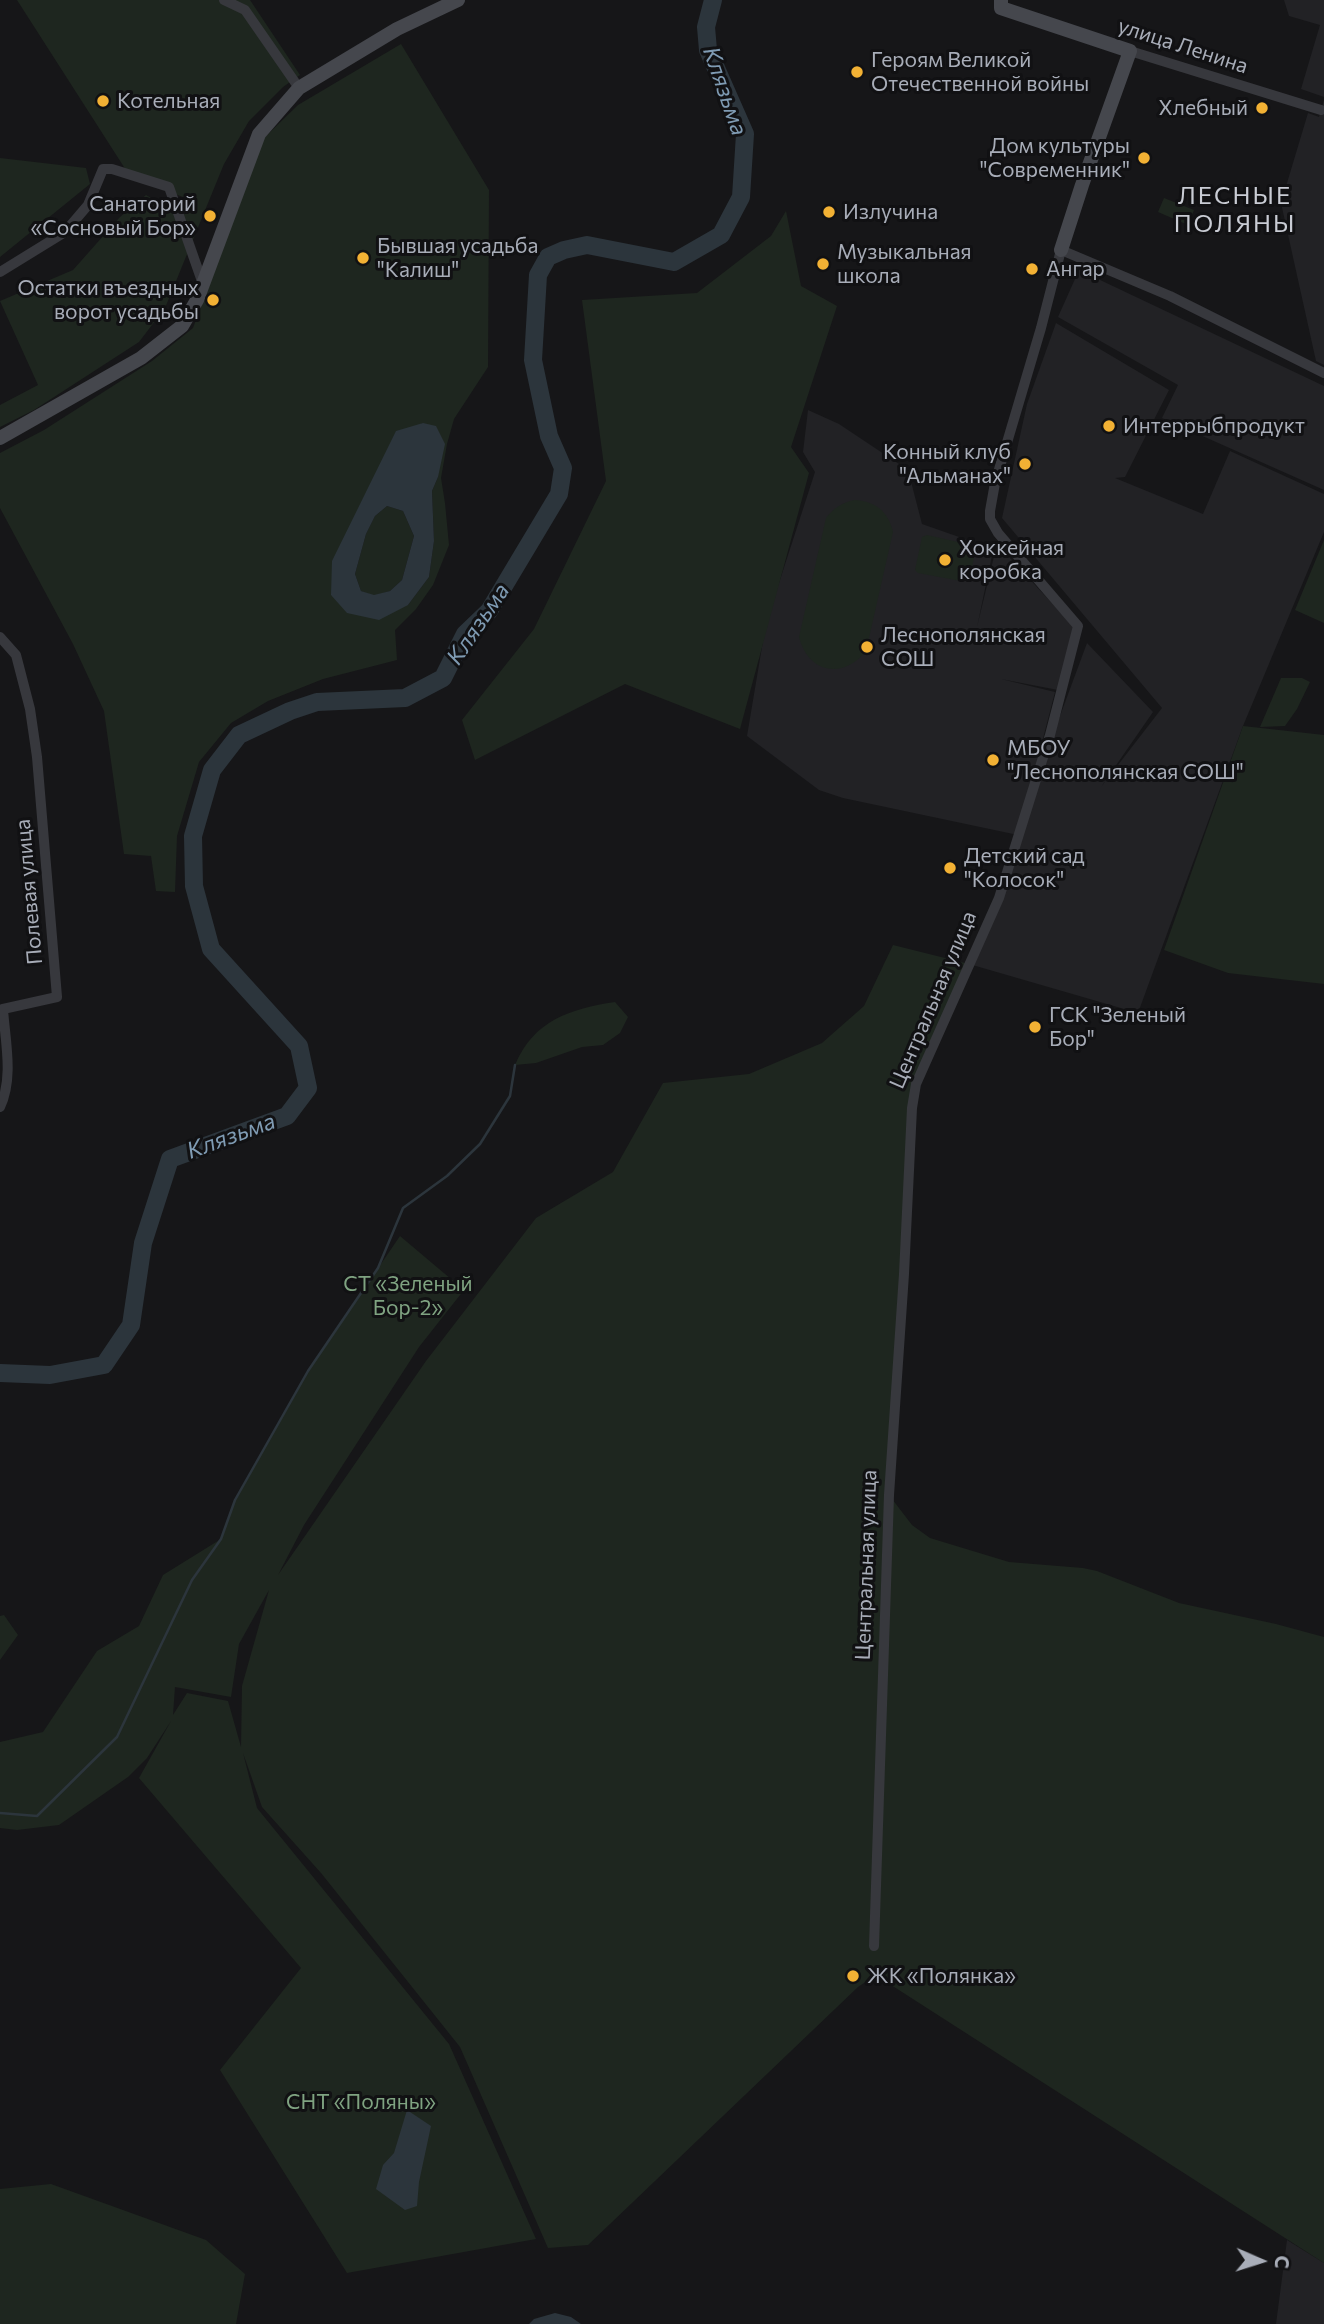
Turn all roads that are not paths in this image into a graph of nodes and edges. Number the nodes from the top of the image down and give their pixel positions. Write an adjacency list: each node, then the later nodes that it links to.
1 (224, 0): 5 (street)
2 (458, 0): 5 (main road)
3 (1001, 0): 4 (main road, улица Ленина)
4 (1130, 51): 6 (street, улица Ленина); 7 (main road, Центральная улица)
5 (299, 88): 9 (main road)
6 (1321, 110)
7 (1061, 250): 10 (street); 15 (street, Центральная улица)
8 (0, 272): 9 (street)
9 (203, 285): 11 (main road)
10 (1324, 373)
11 (0, 438)
12 (0, 638): 13 (street, Полевая улица)
13 (2, 1009): 14 (street, Полевая улица)
14 (0, 1107)
15 (874, 1946)

